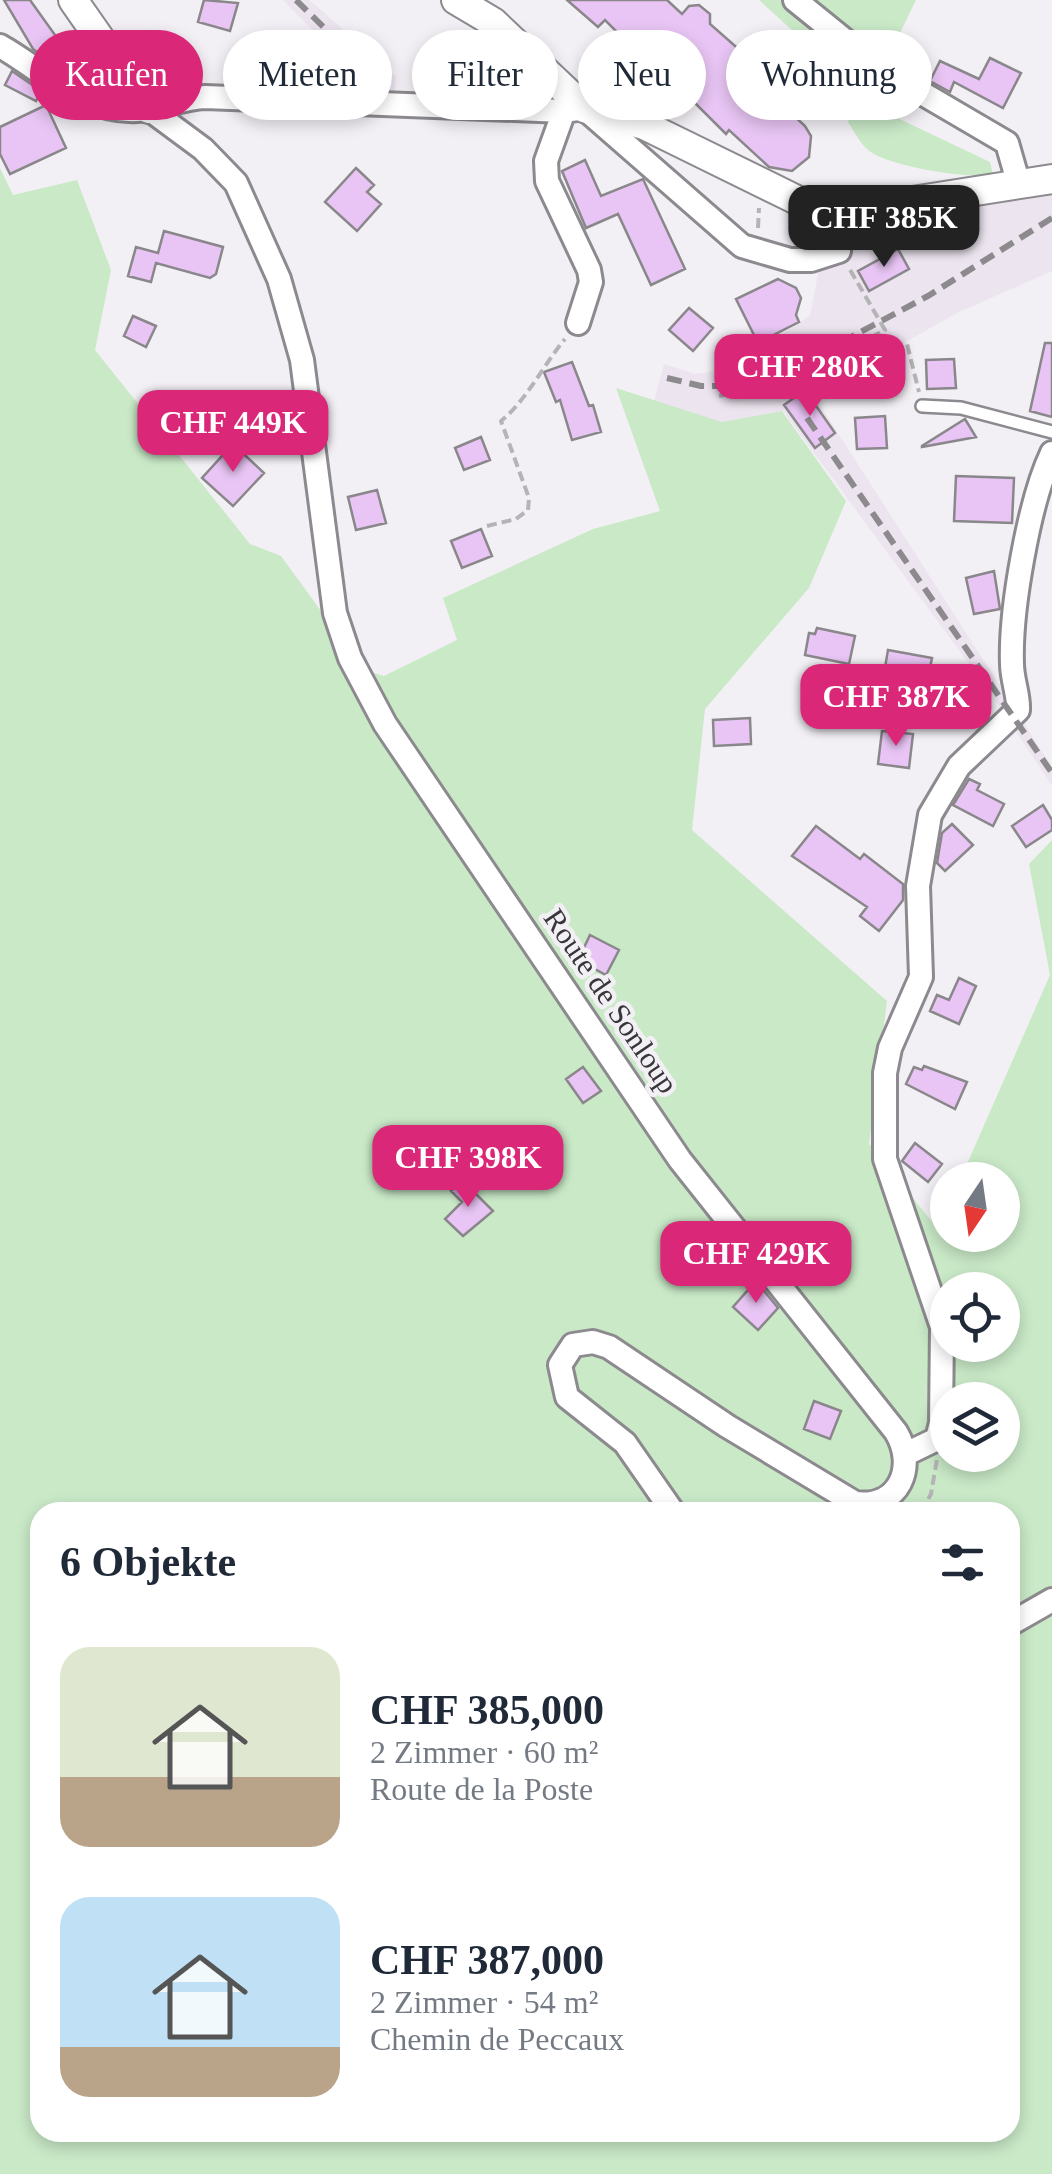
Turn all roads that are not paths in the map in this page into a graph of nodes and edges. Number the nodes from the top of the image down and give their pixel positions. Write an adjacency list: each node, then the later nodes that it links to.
1 (73, 0): 4 (street, Route de Sonloup)
2 (456, 0): 8 (street)
3 (795, 0): 11 (street)
4 (94, 30)
5 (0, 46): 6 (street)
6 (30, 65)
7 (203, 97): 8 (street)
8 (574, 110): 12 (street); 13 (street); 14 (street)
9 (164, 120): 18 (street, Route de Sonloup)
10 (1052, 179): 11 (street)
11 (1019, 185): 12 (street)
12 (862, 210): 13 (lane)
13 (838, 252)
14 (578, 324)
15 (922, 406): 16 (lane)
16 (1052, 432)
17 (1052, 453): 18 (street)
18 (906, 1454): 21 (street)
19 (666, 1502): 20 (street)
20 (856, 1502)
21 (876, 1502)
22 (1052, 1600): 23 (street)
23 (1020, 1618)

